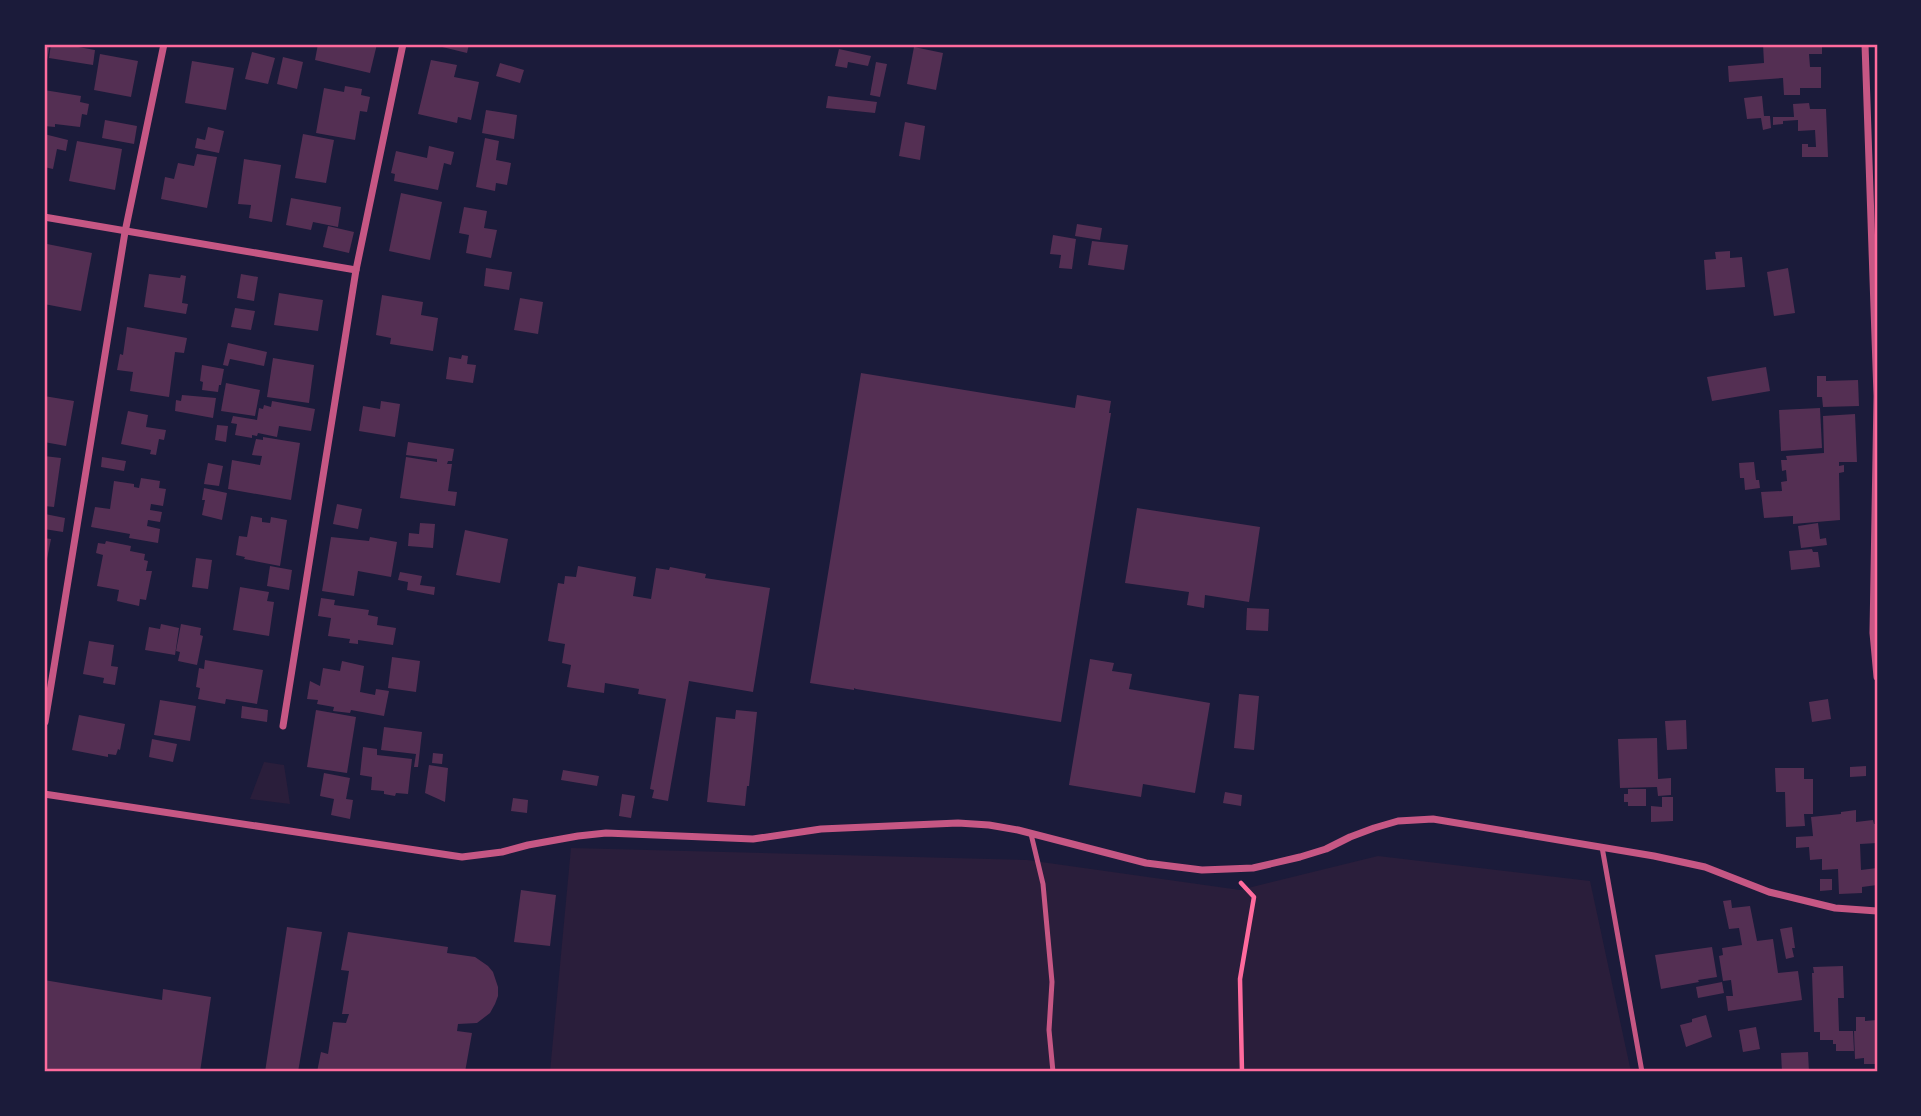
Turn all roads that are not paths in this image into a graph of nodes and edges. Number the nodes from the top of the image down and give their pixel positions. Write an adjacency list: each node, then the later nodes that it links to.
1 (164, 44): 5 (street)
2 (403, 44): 6 (street)
3 (1864, 44): 7 (street)
4 (44, 218): 5 (street)
5 (125, 232): 6 (street); 8 (street)
6 (356, 270): 9 (street)
7 (1877, 677)
8 (45, 722)
9 (283, 726)
10 (44, 794): 11 (street)
11 (1031, 834): 12 (street); 14 (lane)
12 (1602, 847): 13 (street); 15 (lane)
13 (1877, 911)
14 (1053, 1072)
15 (1643, 1072)

